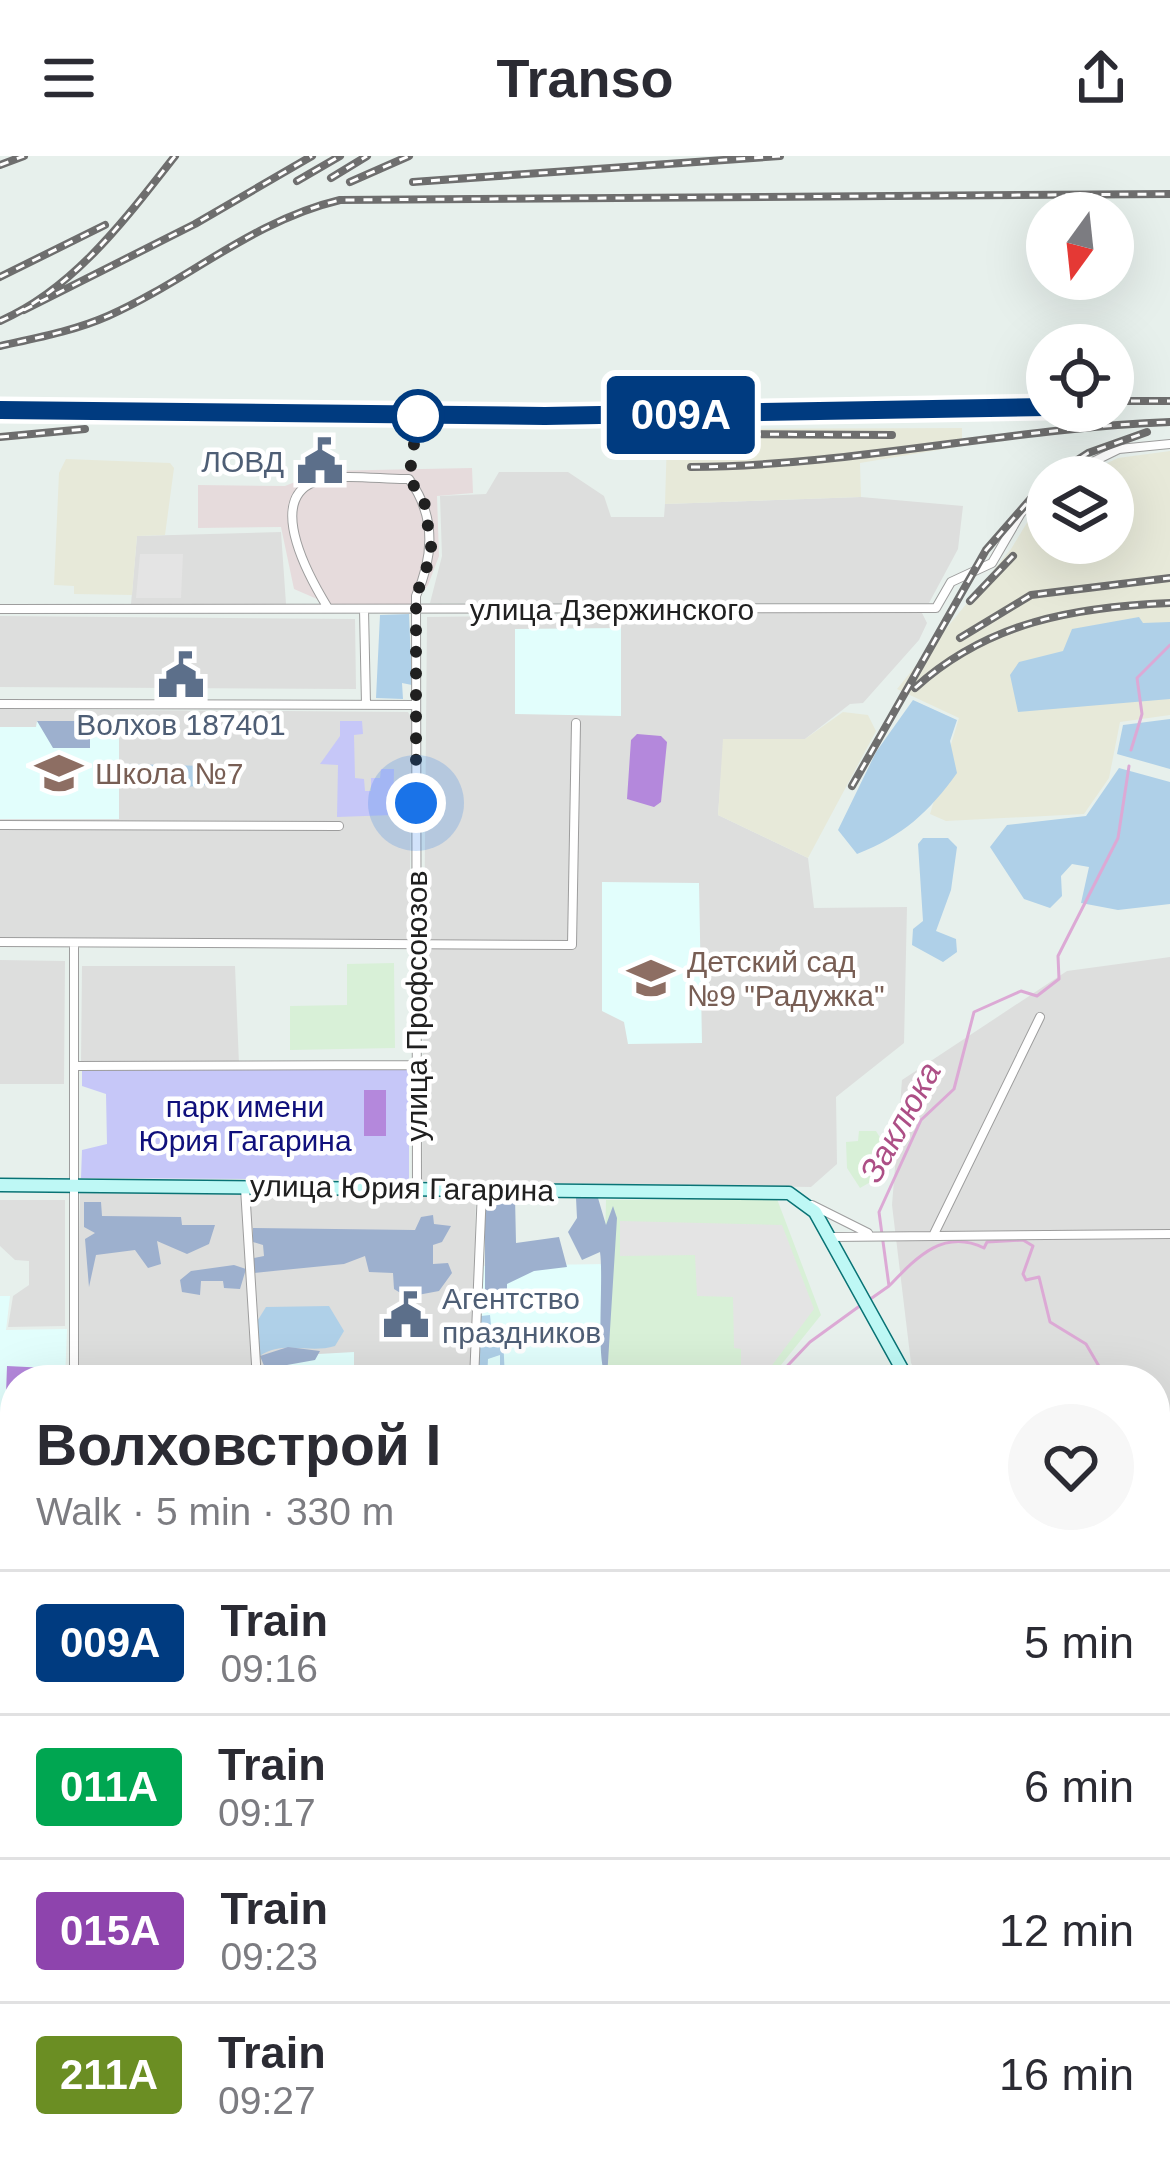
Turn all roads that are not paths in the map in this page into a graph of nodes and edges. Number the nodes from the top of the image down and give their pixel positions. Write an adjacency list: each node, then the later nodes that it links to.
1 (1170, 444): 2 (street)
2 (1105, 456)
3 (1026, 508): 7 (street, улица Дзержинского)
4 (329, 608): 5 (street, улица Дзержинского); 6 (street, улица Дзержинского); 7 (street)
5 (0, 609)
6 (364, 609): 7 (street, улица Дзержинского); 9 (street)
7 (416, 609): 10 (street, улица Профсоюзов)
8 (0, 704): 9 (street)
9 (366, 705): 10 (street)
10 (416, 705): 16 (street, улица Профсоюзов)
11 (576, 723): 16 (street)
12 (0, 825): 13 (street)
13 (339, 826)
14 (0, 942): 15 (street)
15 (74, 944): 16 (street); 19 (street)
16 (416, 945): 18 (street, улица Профсоюзов)
17 (1040, 1017): 27 (street)
18 (417, 1065): 19 (street); 23 (street, улица Профсоюзов)
19 (74, 1066): 21 (street)
20 (0, 1185): 21 (main road, улица Юрия Гагарина)
21 (76, 1186): 22 (main road, улица Юрия Гагарина); 30 (street)
22 (245, 1186): 23 (main road, улица Юрия Гагарина); 31 (street)
23 (417, 1186): 24 (main road, улица Юрия Гагарина)
24 (482, 1188): 25 (main road, улица Юрия Гагарина); 32 (street)
25 (806, 1202): 26 (street); 29 (main road)
26 (869, 1234): 27 (street); 29 (street)
27 (934, 1234): 28 (street)
28 (1170, 1234)
29 (828, 1237): 33 (main road)
30 (74, 1365)
31 (256, 1365)
32 (475, 1365)
33 (899, 1365)

